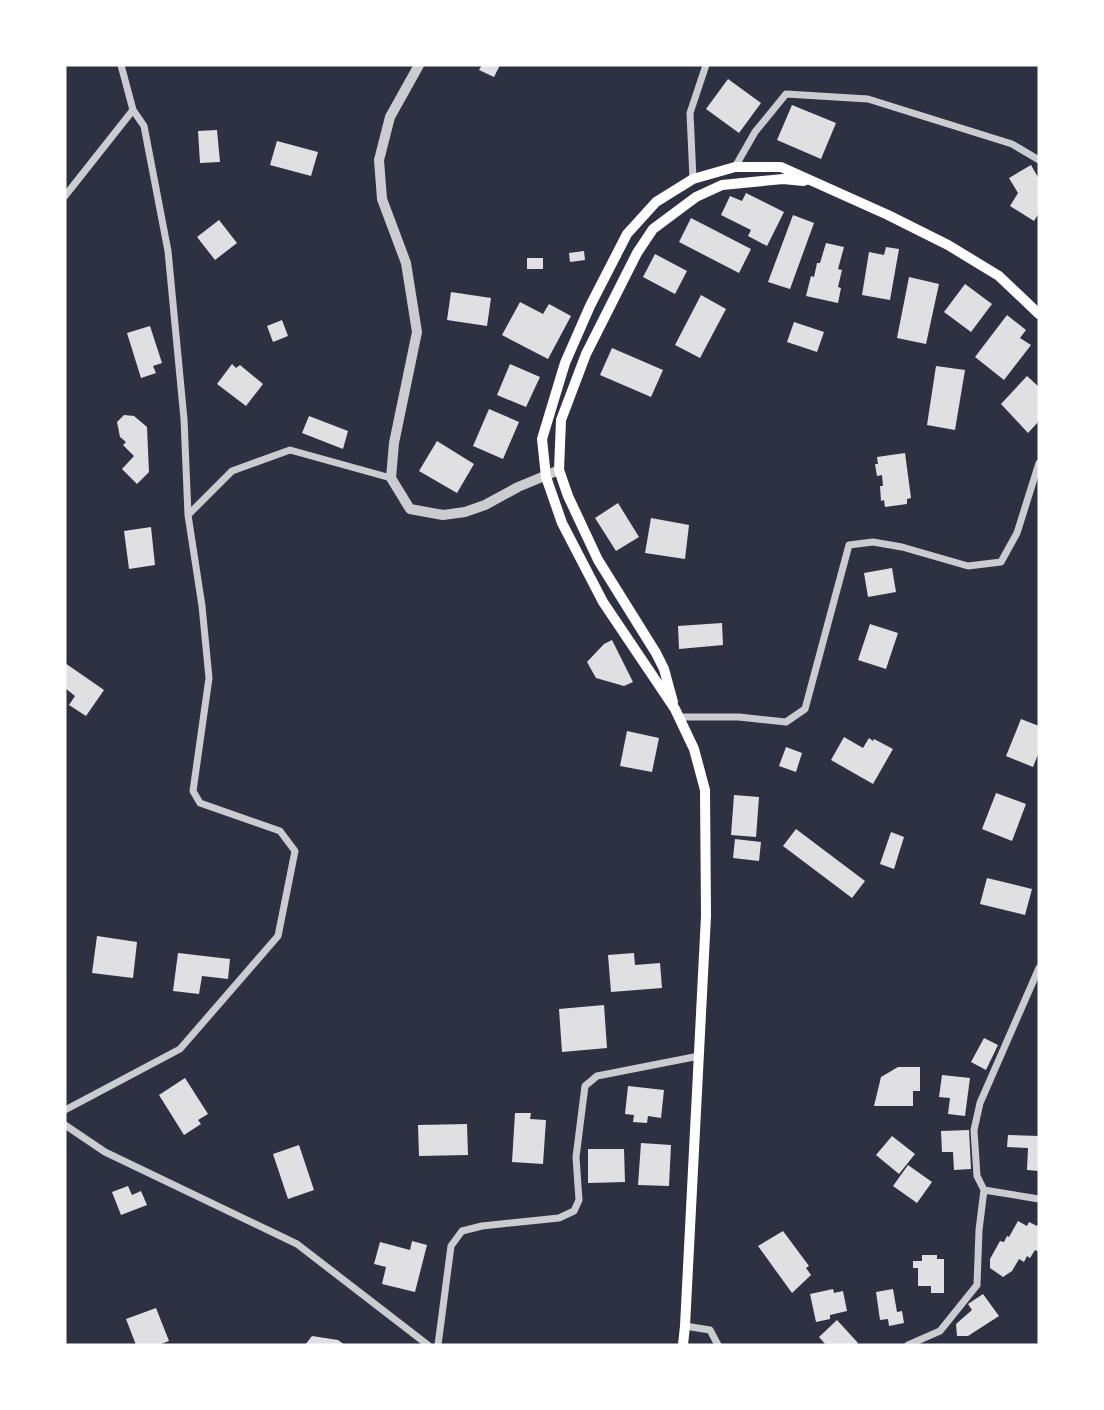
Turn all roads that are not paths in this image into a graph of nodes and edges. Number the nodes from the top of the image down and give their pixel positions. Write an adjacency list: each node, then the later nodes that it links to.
1 (121, 65): 4 (street)
2 (419, 65): 14 (street)
3 (706, 65): 7 (street)
4 (133, 110): 9 (street); 15 (street)
5 (1039, 160): 6 (street)
6 (735, 167): 7 (main road); 8 (main road)
7 (693, 179): 13 (main road)
8 (817, 183): 10 (main road); 12 (main road)
9 (65, 196)
10 (1039, 314)
11 (1039, 463): 16 (street)
12 (559, 470): 13 (street); 16 (main road)
13 (546, 477): 14 (street); 16 (main road)
14 (391, 478): 15 (street)
15 (187, 515): 19 (street)
16 (677, 713): 18 (main road)
17 (1039, 968): 21 (street)
18 (699, 1056): 23 (main road); 25 (street)
19 (65, 1110)
20 (65, 1125): 24 (street)
21 (984, 1190): 22 (street); 28 (street)
22 (1039, 1199)
23 (685, 1326): 26 (main road); 27 (street)
24 (428, 1345)
25 (438, 1345)
26 (683, 1345)
27 (718, 1345)
28 (908, 1345)

